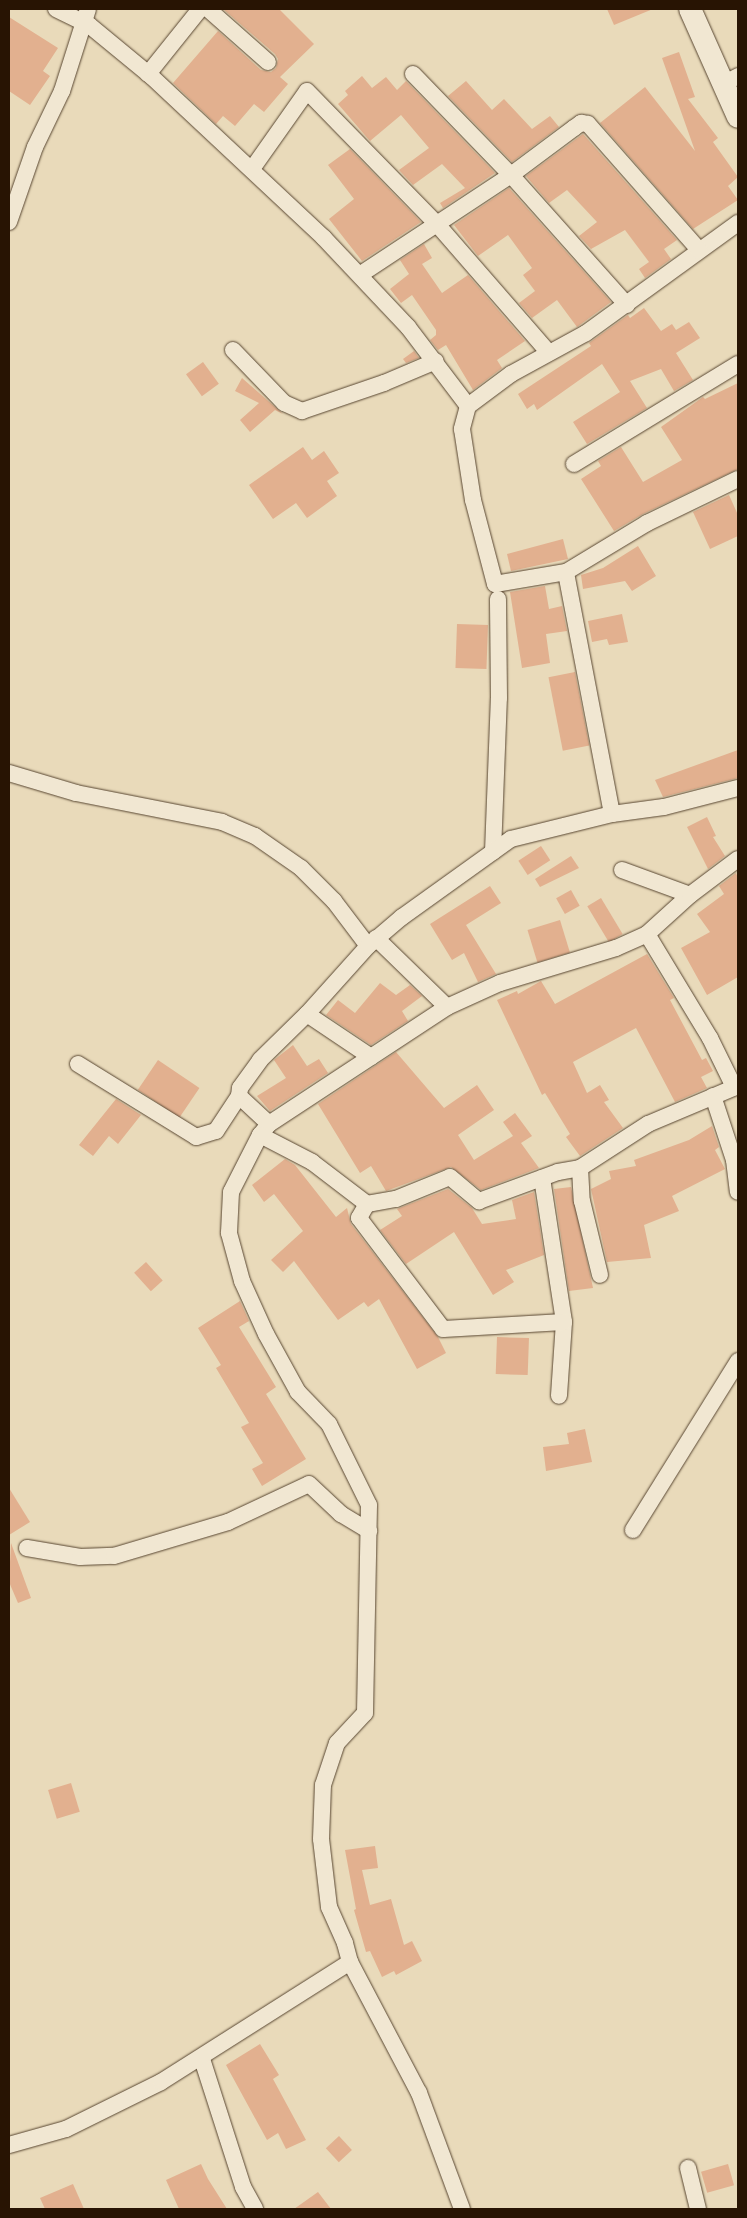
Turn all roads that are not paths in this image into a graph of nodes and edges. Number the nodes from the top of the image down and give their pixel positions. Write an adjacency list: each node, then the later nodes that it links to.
1 (56, 9): 5 (street)
2 (200, 9): 7 (street)
3 (208, 9): 6 (street)
4 (690, 9): 9 (main road)
5 (86, 15): 7 (street); 13 (street)
6 (268, 62)
7 (148, 74): 11 (street)
8 (414, 74): 12 (street)
9 (732, 79): 10 (main road)
10 (738, 117)
11 (252, 169): 14 (street); 17 (street)
12 (511, 175): 14 (street); 16 (street); 18 (street)
13 (9, 222)
14 (436, 223): 17 (street); 20 (street)
15 (738, 223): 16 (street)
16 (700, 250): 18 (street)
17 (360, 274): 21 (street)
18 (627, 304): 20 (street)
19 (233, 350): 21 (street)
20 (549, 353): 23 (street)
21 (436, 360): 23 (street)
22 (738, 364): 24 (street)
23 (468, 406): 26 (street)
24 (574, 464)
25 (738, 479): 26 (street)
26 (566, 572): 30 (street)
27 (498, 599): 31 (street)
28 (9, 773): 36 (street)
29 (738, 788): 30 (street)
30 (612, 814): 31 (street)
31 (493, 852): 36 (street)
32 (738, 859): 34 (street)
33 (622, 870): 34 (street)
34 (690, 895): 35 (street)
35 (647, 934): 37 (street); 41 (street)
36 (372, 942): 37 (street); 38 (street)
37 (446, 1007): 39 (street)
38 (307, 1014): 39 (street); 42 (street)
39 (370, 1057): 44 (street)
40 (78, 1064): 42 (street)
41 (736, 1086): 43 (street)
42 (238, 1096): 44 (street)
43 (713, 1096): 45 (street); 47 (street)
44 (265, 1129): 48 (street); 54 (street)
45 (580, 1168): 46 (street); 49 (street)
46 (542, 1178): 48 (street); 50 (street)
47 (738, 1192)
48 (367, 1204): 50 (street)
49 (600, 1276)
50 (564, 1322): 52 (street)
51 (738, 1361): 53 (street)
52 (559, 1396)
53 (633, 1530)
54 (369, 1531): 55 (street); 56 (street)
55 (27, 1548)
56 (350, 1962): 57 (street); 61 (street)
57 (202, 2059): 58 (street); 60 (street)
58 (9, 2145)
59 (688, 2168): 62 (street)
60 (255, 2209)
61 (462, 2209)
62 (698, 2209)

